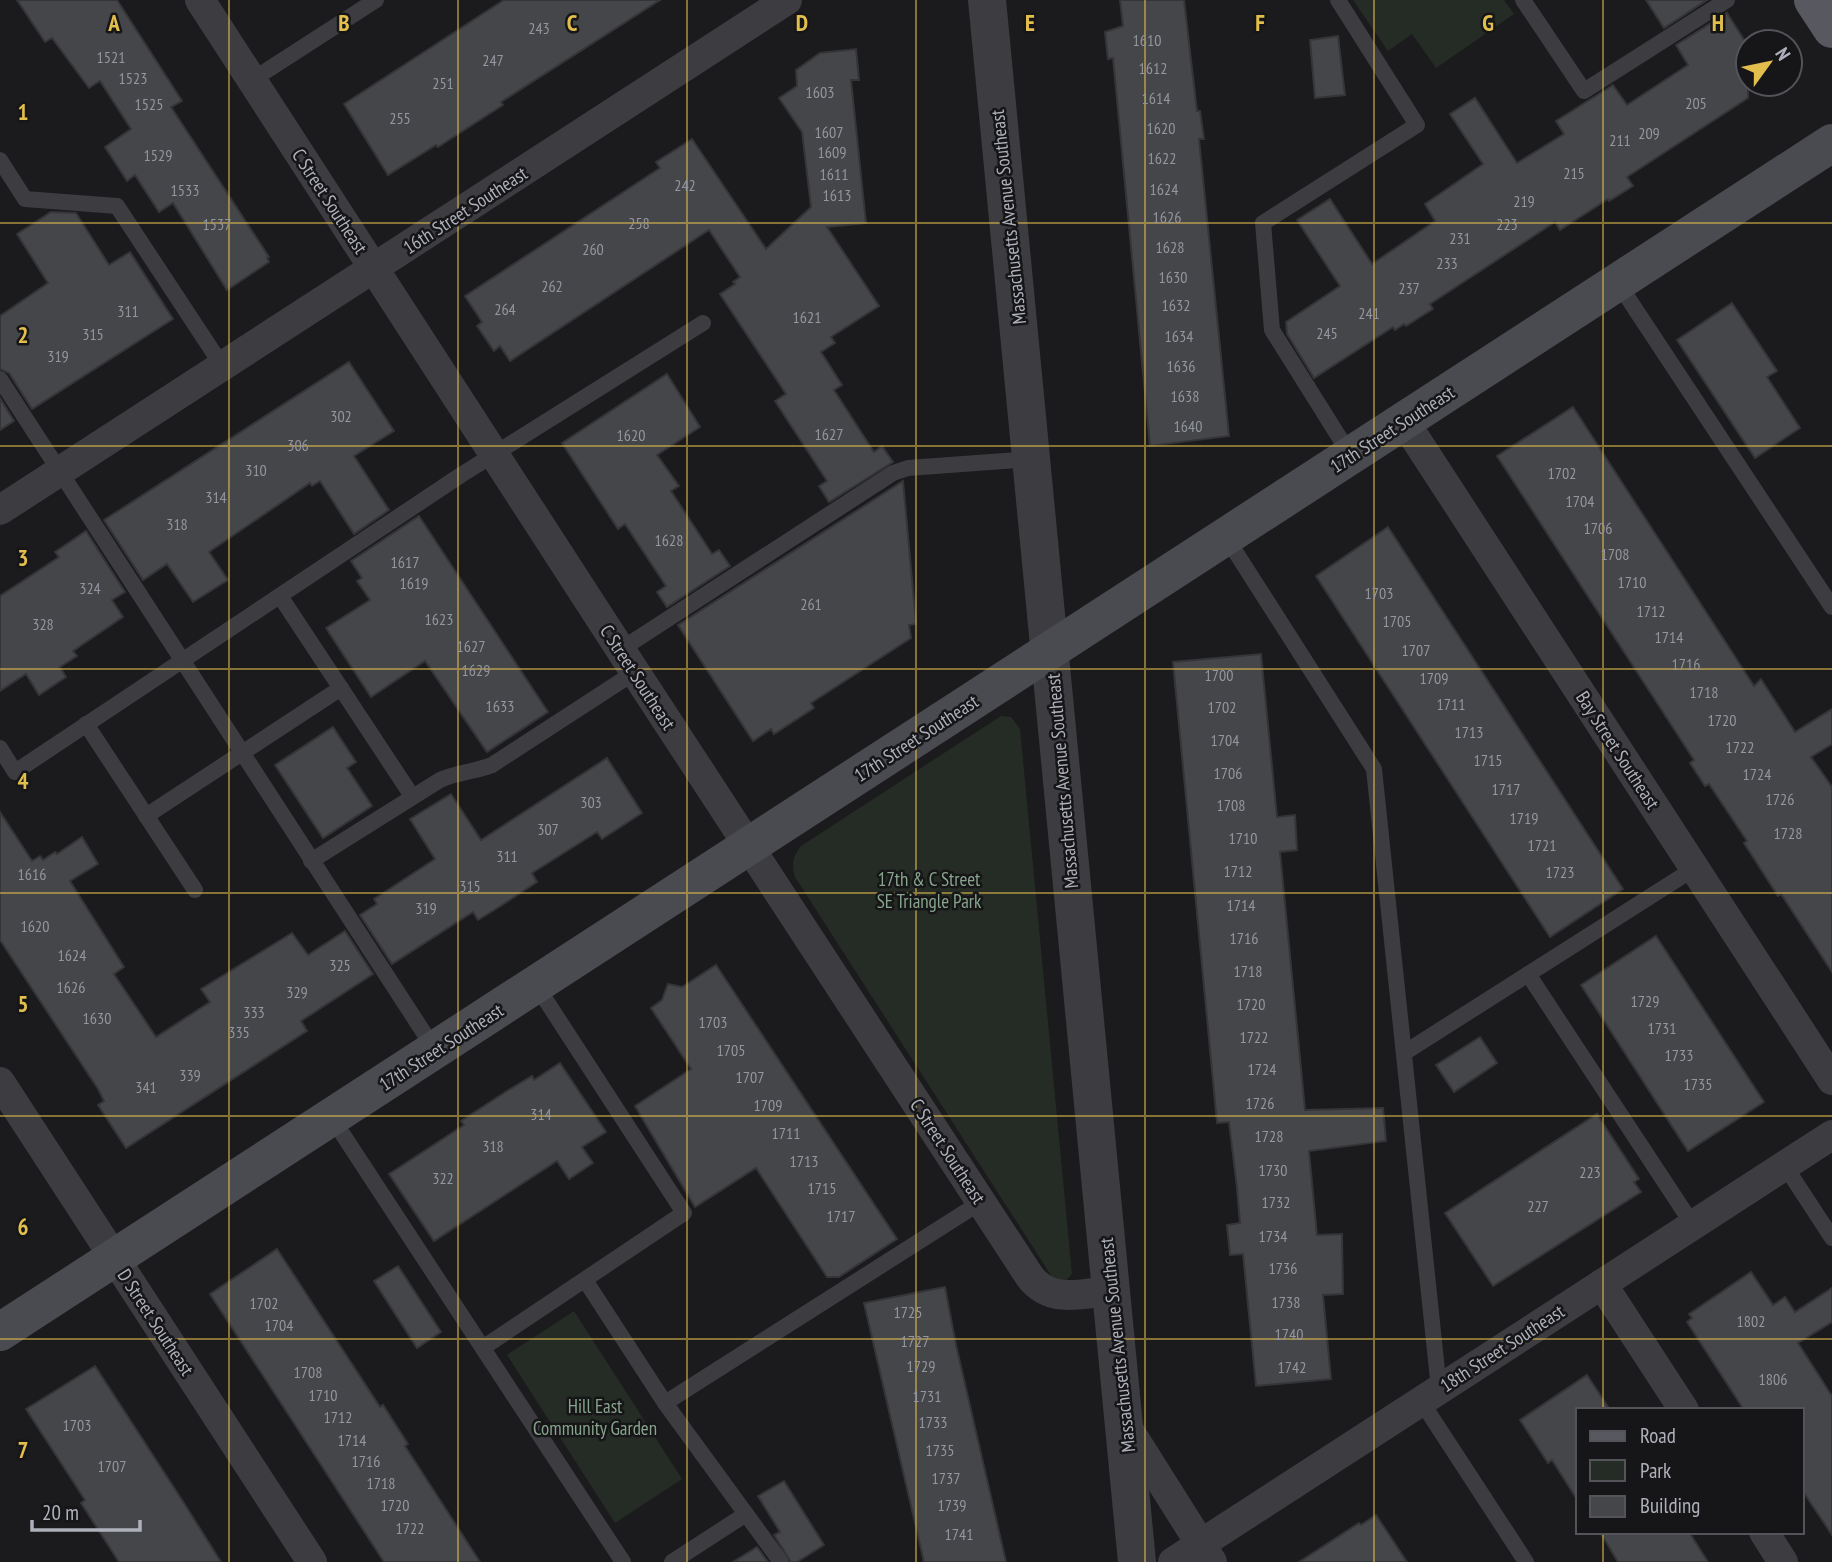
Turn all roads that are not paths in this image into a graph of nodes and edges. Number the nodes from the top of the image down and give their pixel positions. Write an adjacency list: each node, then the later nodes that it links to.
1 (200, 0): 10 (street, C Street Southeast)
2 (376, 0): 10 (lane)
3 (987, 0): 21 (street, Massachusetts Avenue Southeast)
4 (1338, 0): 20 (lane)
5 (1523, 0): 6 (lane)
6 (1727, 0)
7 (1813, 0): 9 (main road)
8 (770, 5): 13 (street, 16th Street Southeast)
9 (1832, 29)
10 (252, 80): 13 (street, C Street Southeast)
11 (1832, 143): 14 (main road, 17th Street Southeast)
12 (0, 160): 16 (lane)
13 (374, 269): 16 (street, 16th Street Southeast); 19 (street, C Street Southeast)
14 (1618, 283): 18 (main road, 17th Street Southeast); 26 (lane)
15 (703, 323): 19 (lane)
16 (223, 367): 22 (street, 16th Street Southeast)
17 (0, 379): 22 (lane)
18 (1404, 421): 20 (main road, 17th Street Southeast); 38 (street, Bay Street Southeast)
19 (495, 454): 25 (lane); 29 (street, C Street Southeast)
20 (1351, 456): 24 (main road, 17th Street Southeast)
21 (1031, 459): 27 (street, Massachusetts Avenue Southeast); 29 (lane)
22 (60, 472): 23 (street, 16th Street Southeast); 28 (lane)
23 (0, 510)
24 (1226, 537): 27 (main road, 17th Street Southeast); 43 (lane)
25 (280, 596): 28 (lane); 30 (lane)
26 (1832, 607)
27 (1049, 650): 36 (main road, 17th Street Southeast); 55 (street, Massachusetts Avenue Southeast)
28 (181, 660): 31 (lane); 33 (lane)
29 (628, 661): 34 (lane); 36 (street, C Street Southeast)
30 (341, 688): 33 (lane); 34 (lane)
31 (86, 724): 32 (lane); 35 (lane)
32 (0, 748)
33 (241, 753): 35 (lane); 37 (lane)
34 (412, 796): 37 (lane)
35 (146, 816): 39 (lane)
36 (749, 847): 41 (main road, 17th Street Southeast); 49 (street, C Street Southeast)
37 (311, 861): 42 (lane)
38 (1695, 869): 40 (lane); 44 (street, Bay Street Southeast)
39 (195, 890)
40 (1528, 974): 43 (lane); 50 (lane)
41 (536, 985): 42 (main road, 17th Street Southeast); 53 (lane)
42 (435, 1050): 46 (main road, 17th Street Southeast)
43 (1404, 1053): 58 (lane)
44 (1832, 1080)
45 (0, 1082): 52 (street, D Street Southeast)
46 (332, 1118): 52 (main road, 17th Street Southeast); 57 (lane)
47 (1832, 1135): 48 (street, 18th Street Southeast)
48 (1785, 1166): 50 (street, 18th Street Southeast); 51 (lane)
49 (981, 1202): 55 (street, C Street Southeast); 59 (lane)
50 (1693, 1225): 54 (street, 18th Street Southeast)
51 (1832, 1238)
52 (114, 1258): 56 (main road, 17th Street Southeast); 65 (street, D Street Southeast)
53 (584, 1280): 57 (lane); 59 (lane)
54 (1602, 1284): 58 (street, 18th Street Southeast); 60 (street)
55 (1112, 1290): 61 (street, Massachusetts Avenue Southeast)
56 (0, 1332)
57 (484, 1347): 66 (lane)
58 (1430, 1395): 64 (street, 18th Street Southeast); 71 (lane)
59 (665, 1403): 62 (lane)
60 (1683, 1408)
61 (1125, 1423): 64 (street); 69 (street, Massachusetts Avenue Southeast)
62 (746, 1514): 67 (lane); 68 (lane)
63 (1765, 1534): 72 (street)
64 (1206, 1553): 70 (street, 18th Street Southeast)
65 (312, 1562)
66 (623, 1562)
67 (672, 1562)
68 (781, 1562)
69 (1137, 1562)
70 (1173, 1562)
71 (1526, 1562)
72 (1783, 1562)

